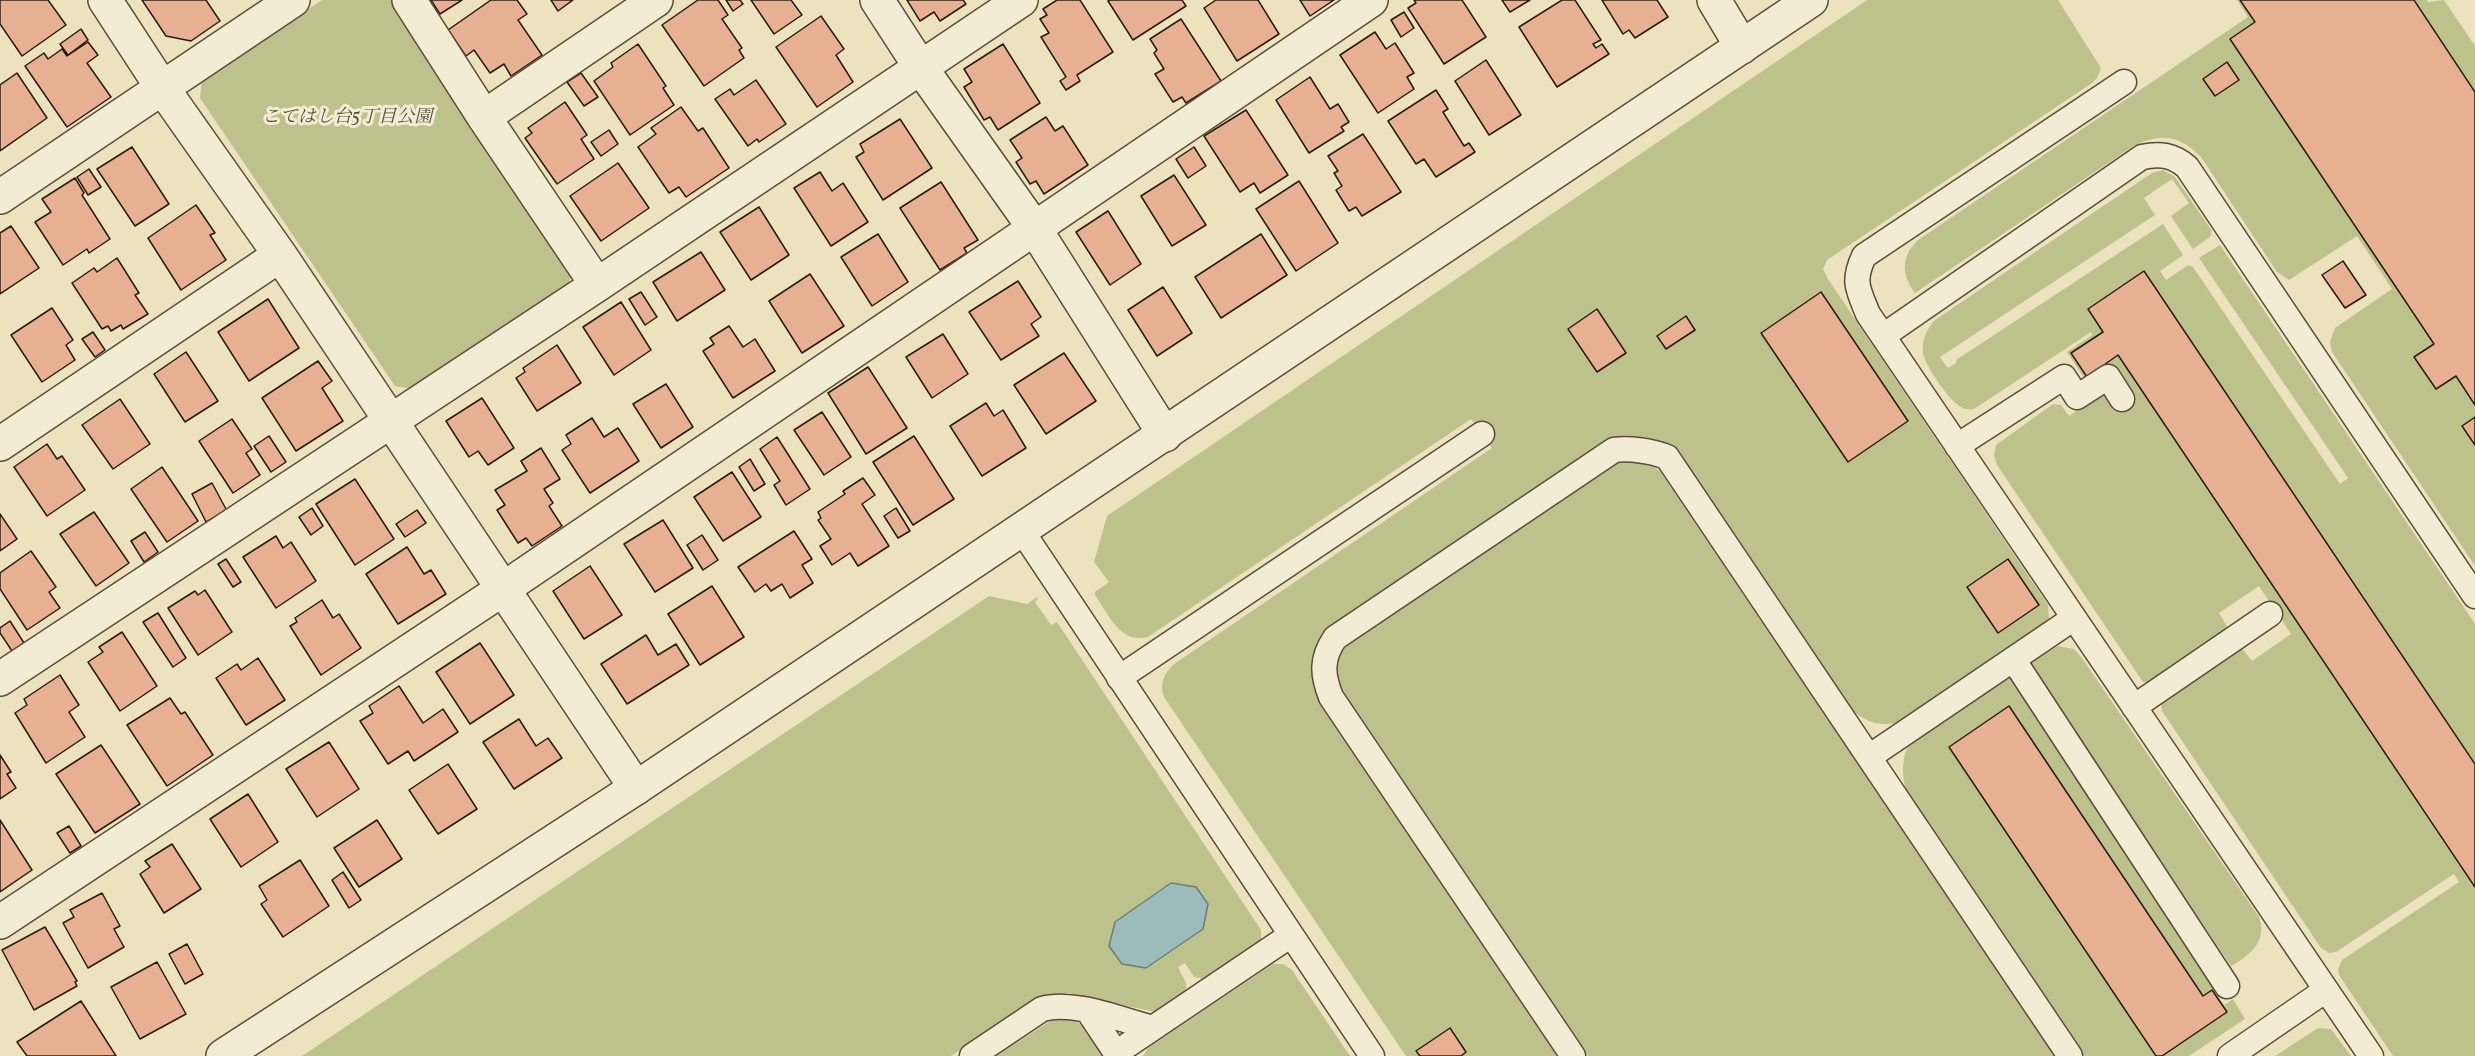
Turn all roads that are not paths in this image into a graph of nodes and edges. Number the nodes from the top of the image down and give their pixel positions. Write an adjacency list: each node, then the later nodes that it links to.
1 (105, 0): 13 (street)
2 (292, 0): 13 (street)
3 (409, 0): 14 (street)
4 (656, 0): 14 (street)
5 (877, 0): 11 (street)
6 (1021, 0): 11 (street)
7 (1371, 0): 16 (street)
8 (1714, 0): 10 (street)
9 (1811, 0): 10 (street)
10 (1742, 47): 23 (street)
11 (921, 68): 16 (street); 18 (street)
12 (2124, 81): 19 (lane)
13 (161, 86): 15 (street); 17 (street)
14 (484, 117): 18 (street)
15 (0, 197)
16 (1035, 229): 23 (street); 27 (street)
17 (280, 255): 21 (street); 24 (street)
18 (597, 285): 21 (street)
19 (1883, 336): 25 (lane); 28 (lane)
20 (2122, 399): 25 (lane)
21 (390, 421): 27 (street); 33 (street)
22 (1482, 434): 32 (lane)
23 (1165, 435): 26 (street)
24 (0, 444)
25 (1958, 446): 30 (lane)
26 (1022, 531): 32 (lane); 36 (street)
27 (503, 589): 36 (street); 37 (street)
28 (2475, 596)
29 (2271, 614): 34 (lane)
30 (2074, 618): 31 (lane); 34 (lane)
31 (2013, 659): 35 (lane); 39 (lane)
32 (1119, 678): 38 (lane)
33 (0, 679)
34 (2134, 707): 40 (lane)
35 (1869, 757): 47 (lane); 48 (lane)
36 (636, 788): 44 (street)
37 (0, 922)
38 (1291, 935): 42 (lane); 46 (lane)
39 (2227, 986)
40 (2326, 990): 49 (lane); 50 (lane)
41 (1088, 1011): 42 (lane); 43 (lane); 45 (lane)
42 (1153, 1028): 43 (lane)
43 (1117, 1055)
44 (223, 1056)
45 (972, 1056)
46 (1372, 1056)
47 (1573, 1056)
48 (2070, 1056)
49 (2230, 1056)
50 (2371, 1056)

